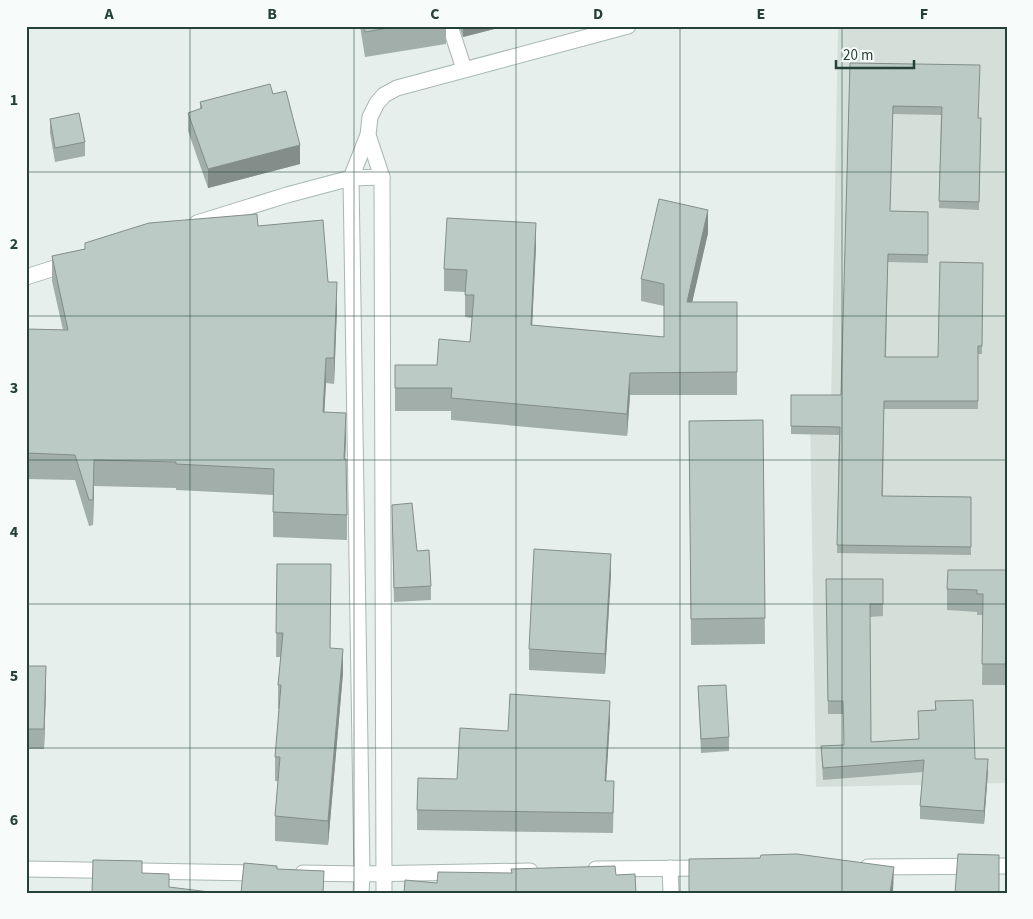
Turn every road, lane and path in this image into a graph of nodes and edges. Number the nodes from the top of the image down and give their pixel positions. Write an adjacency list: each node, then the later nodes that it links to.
1 (450, 26): 4 (street)
2 (628, 26): 3 (street)
3 (576, 33): 4 (street)
4 (464, 69): 5 (street)
5 (368, 135): 6 (street); 7 (street)
6 (382, 177): 7 (street); 20 (street)
7 (351, 178): 8 (street); 21 (street)
8 (184, 227)
9 (82, 260): 10 (street)
10 (26, 277)
11 (1007, 866): 12 (street)
12 (858, 867)
13 (670, 868): 14 (street); 17 (street); 24 (street)
14 (720, 868)
15 (26, 869): 18 (street)
16 (542, 870): 20 (street)
17 (582, 870)
18 (273, 873)
19 (293, 873): 21 (street)
20 (385, 873): 21 (street); 23 (street)
21 (362, 874): 22 (street)
22 (361, 893)
23 (384, 893)
24 (671, 893)

